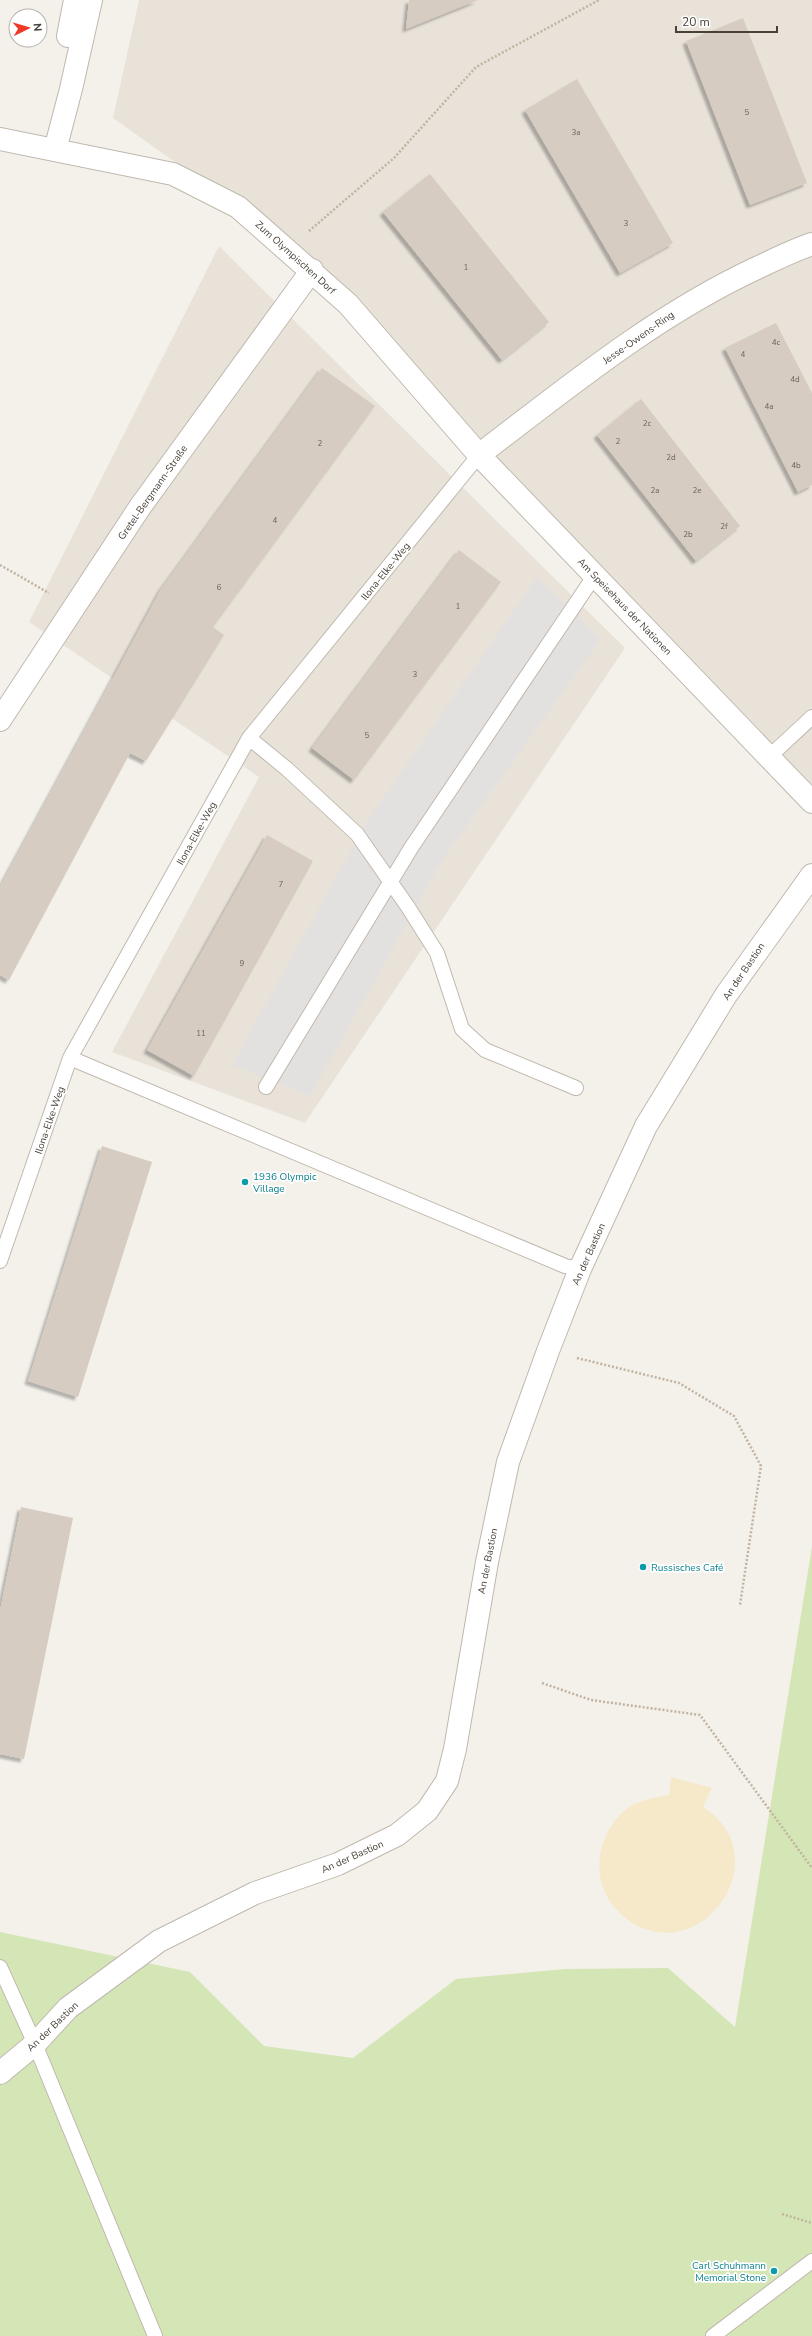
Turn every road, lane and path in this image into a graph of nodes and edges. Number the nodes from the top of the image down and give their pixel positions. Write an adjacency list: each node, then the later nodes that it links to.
1 (75, 0): 5 (street)
2 (91, 0): 5 (street)
3 (599, 0): 7 (path)
4 (0, 139): 5 (street, Zum Olympischen Dorf)
5 (55, 150): 7 (street, Zum Olympischen Dorf)
6 (812, 244): 9 (street, Jesse-Owens-Ring)
7 (288, 250): 8 (street, Zum Olympischen Dorf)
8 (312, 270): 9 (street, Zum Olympischen Dorf); 12 (street, Gretel-Bergmann-Straße)
9 (479, 455): 11 (street, Am Speisehaus der Nationen); 15 (lane, Ilona-Elke-Weg)
10 (0, 565): 12 (path)
11 (595, 575): 16 (street, Am Speisehaus der Nationen); 20 (lane)
12 (73, 609): 14 (street, Gretel-Bergmann-Straße)
13 (812, 717): 16 (lane)
14 (0, 720)
15 (249, 738): 19 (lane, Ilona-Elke-Weg); 21 (lane)
16 (770, 756): 17 (street, Am Speisehaus der Nationen)
17 (812, 802)
18 (812, 875): 23 (street, An der Bastion)
19 (70, 1058): 22 (lane, Ilona-Elke-Weg); 23 (lane)
20 (266, 1086)
21 (576, 1088)
22 (0, 1261)
23 (580, 1269): 24 (street, An der Bastion)
24 (548, 1351): 25 (path); 29 (street, An der Bastion)
25 (740, 1605)
26 (542, 1683): 27 (path)
27 (812, 1868)
28 (0, 1967): 29 (lane)
29 (35, 2044): 30 (street, An der Bastion); 34 (lane)
30 (0, 2073)
31 (782, 2214): 32 (path)
32 (812, 2223)
33 (812, 2261): 35 (lane)
34 (155, 2336)
35 (713, 2336)

